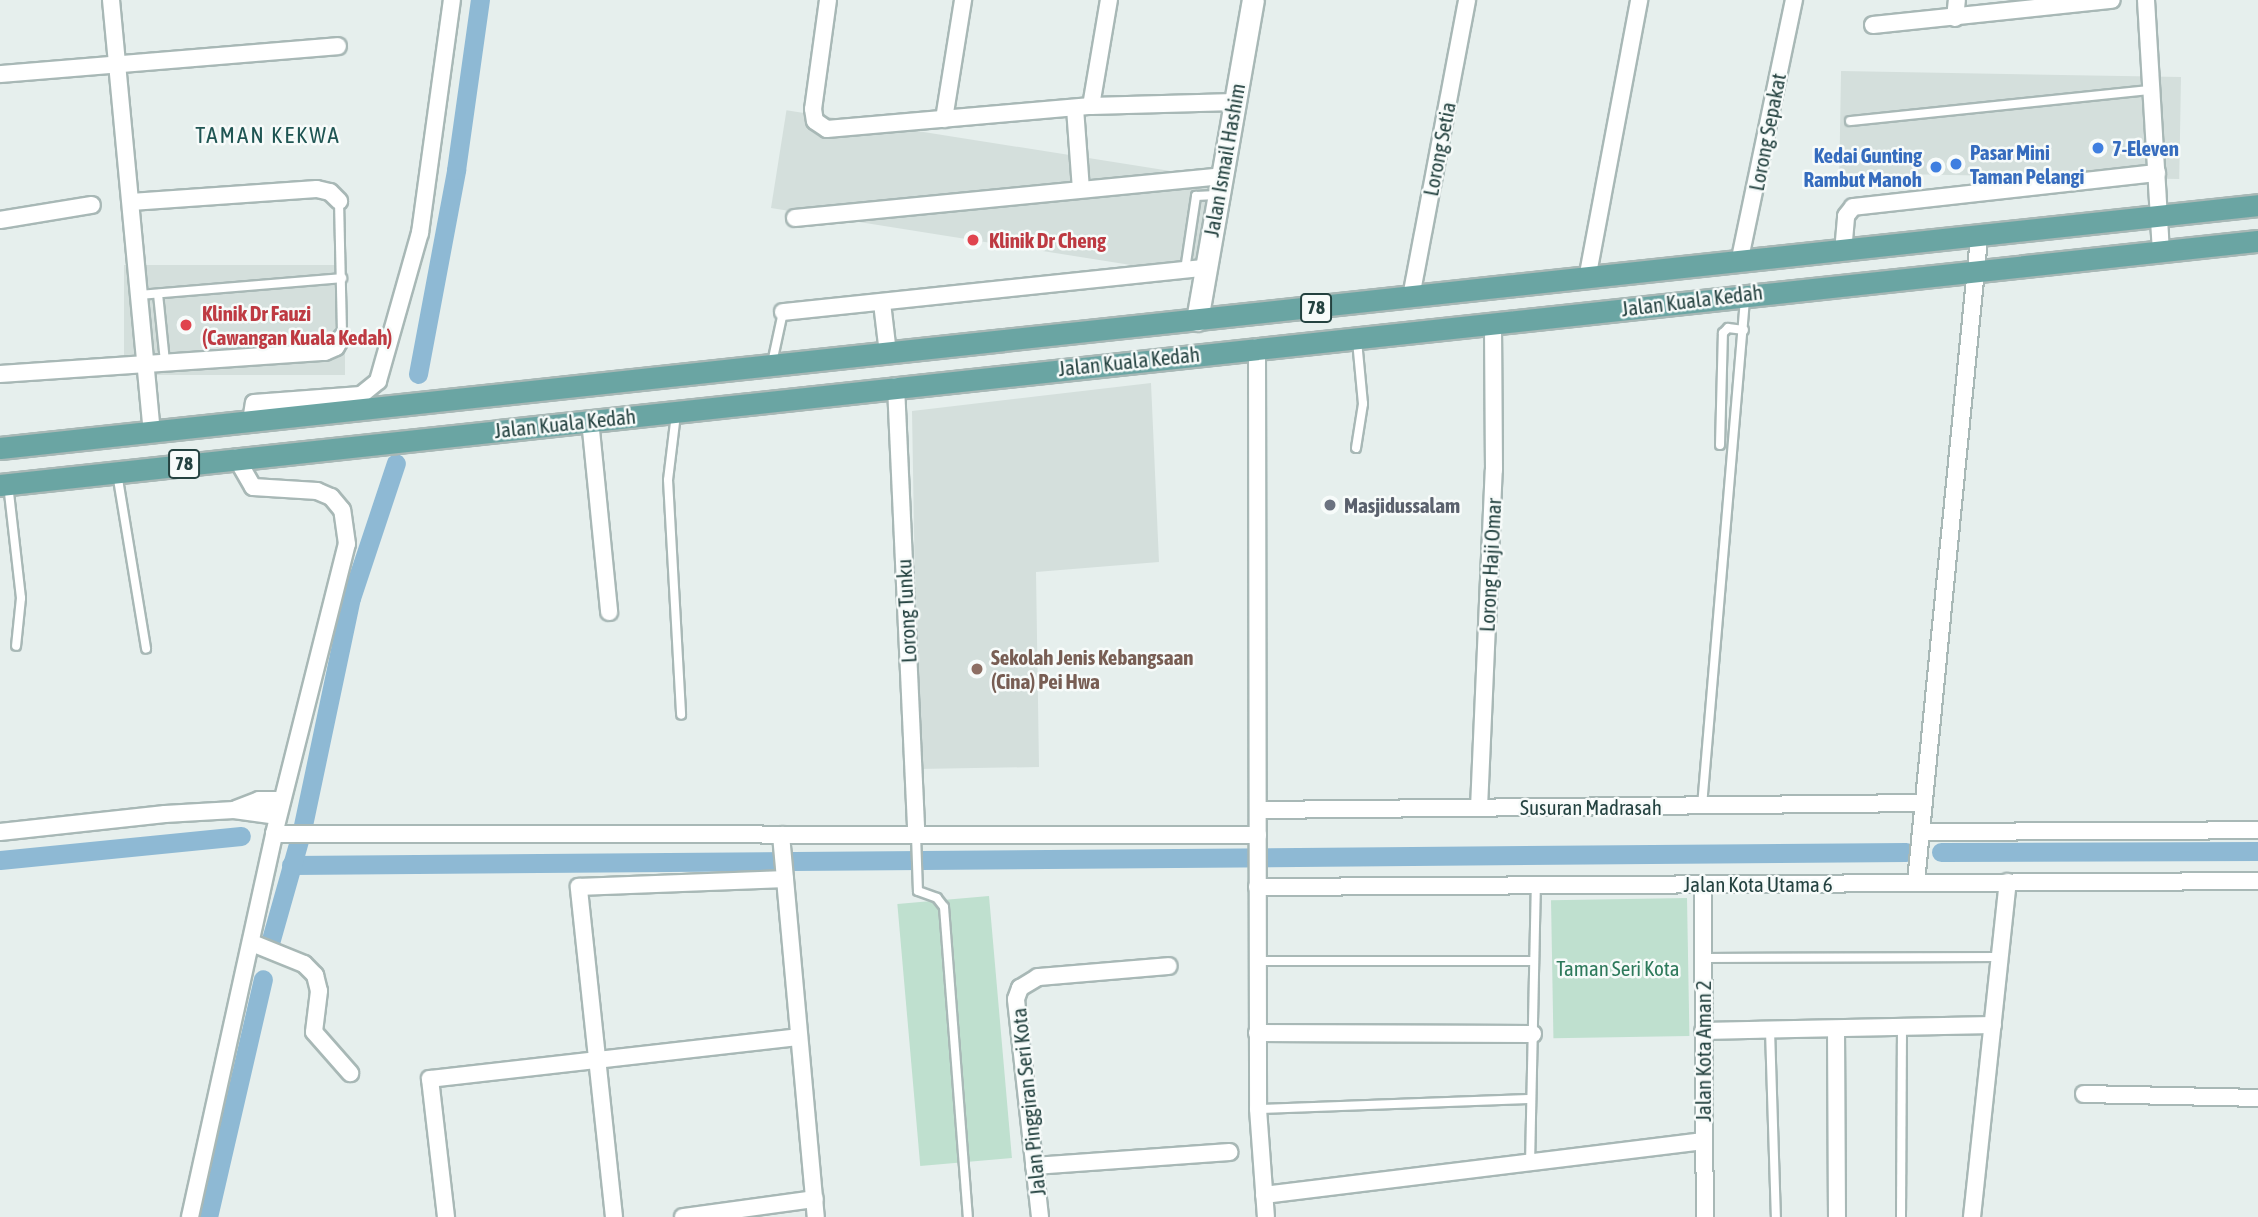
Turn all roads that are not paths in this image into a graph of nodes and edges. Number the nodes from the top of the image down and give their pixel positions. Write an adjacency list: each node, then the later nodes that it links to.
1 (111, 0): 16 (street)
2 (452, 0): 62 (street)
3 (828, 0): 21 (street)
4 (963, 0): 21 (street)
5 (1109, 0): 20 (street)
6 (1253, 0): 19 (street, Jalan Ismail Hashim)
7 (1468, 0): 45 (street, Lorong Setia)
8 (1639, 0): 41 (street)
9 (1794, 0): 37 (street, Lorong Sepakat)
10 (1958, 0): 13 (street)
11 (2112, 0): 13 (street)
12 (2146, 0): 18 (street)
13 (1955, 18): 14 (street)
14 (1873, 24)
15 (338, 46): 16 (street)
16 (117, 64): 17 (street); 27 (street)
17 (0, 74)
18 (2152, 90): 22 (lane); 23 (street)
19 (1235, 102): 20 (street); 24 (street, Jalan Ismail Hashim)
20 (1083, 107): 21 (street); 25 (street)
21 (944, 119)
22 (1850, 121)
23 (2157, 173): 30 (street); 36 (street)
24 (1220, 185): 25 (street); 38 (street, Jalan Ismail Hashim)
25 (1081, 189): 31 (street)
26 (339, 201): 27 (street); 40 (lane)
27 (131, 202): 44 (street)
28 (92, 205): 32 (street)
29 (2258, 205): 30 (main road, Jalan Kuala Kedah / 78)
30 (2159, 216): 33 (main road, Jalan Kuala Kedah / 78); 35 (street)
31 (795, 218)
32 (0, 220)
33 (1979, 238): 36 (main road, Jalan Kuala Kedah / 78); 39 (street)
34 (2258, 241): 35 (main road, Jalan Kuala Kedah / 78)
35 (2161, 250): 39 (main road, Jalan Kuala Kedah / 78)
36 (1843, 252): 37 (main road, Jalan Kuala Kedah / 78)
37 (1739, 263): 41 (main road, Jalan Kuala Kedah / 78)
38 (1195, 269): 46 (street); 48 (street, Jalan Ismail Hashim)
39 (1976, 270): 43 (main road, Jalan Kuala Kedah / 78); 74 (street)
40 (342, 278): 42 (lane); 51 (lane)
41 (1587, 279): 45 (main road, Jalan Kuala Kedah / 78)
42 (158, 293): 44 (lane); 55 (lane)
43 (1745, 293): 49 (main road, Jalan Kuala Kedah / 78); 50 (lane)
44 (140, 295): 56 (street)
45 (1411, 298): 48 (main road, Jalan Kuala Kedah / 78)
46 (882, 303): 47 (street); 54 (street)
47 (783, 312): 57 (lane)
48 (1197, 320): 54 (main road, Jalan Kuala Kedah / 78)
49 (1493, 322): 52 (main road, Jalan Kuala Kedah / 78); 77 (street, Lorong Haji Omar)
50 (1744, 330): 64 (lane); 75 (lane)
51 (342, 337): 55 (street)
52 (1357, 337): 53 (main road, Jalan Kuala Kedah / 78); 66 (lane)
53 (1257, 347): 59 (main road, Jalan Kuala Kedah / 78); 78 (street)
54 (888, 354): 57 (main road, Jalan Kuala Kedah / 78)
55 (165, 362): 56 (street)
56 (147, 363): 58 (street); 63 (street)
57 (771, 366): 62 (main road, Jalan Kuala Kedah / 78)
58 (0, 374)
59 (896, 386): 60 (main road, Jalan Kuala Kedah / 78); 84 (street, Lorong Tunku)
60 (676, 411): 61 (main road, Jalan Kuala Kedah / 78); 73 (lane)
61 (590, 420): 67 (main road, Jalan Kuala Kedah / 78); 70 (street)
62 (251, 421): 63 (main road, Jalan Kuala Kedah / 78)
63 (152, 432): 65 (main road, Jalan Kuala Kedah / 78)
64 (1720, 445)
65 (0, 448)
66 (1356, 448)
67 (236, 457): 68 (main road, Jalan Kuala Kedah / 78); 76 (street)
68 (117, 471): 69 (main road, Jalan Kuala Kedah / 78); 72 (lane)
69 (4, 485): 71 (lane)
70 (608, 612)
71 (16, 646)
72 (146, 649)
73 (681, 715)
74 (1924, 803): 75 (street, Susuran Madrasah); 81 (street)
75 (1702, 806): 77 (street, Susuran Madrasah)
76 (280, 808): 80 (street); 82 (street)
77 (1479, 808): 78 (street, Susuran Madrasah)
78 (1258, 810): 85 (street)
79 (2258, 830): 81 (street)
80 (0, 832)
81 (1922, 832): 89 (street)
82 (279, 834): 83 (street); 93 (street)
83 (781, 835): 84 (street); 86 (street)
84 (916, 835): 85 (street); 124 (lane)
85 (1258, 843): 87 (street)
86 (784, 867): 106 (street); 107 (street)
87 (1258, 880): 92 (street, Jalan Kota Utama 6); 96 (street)
88 (2258, 881): 90 (street, Jalan Kota Utama 6)
89 (1916, 882): 90 (street, Jalan Kota Utama 6); 91 (street, Jalan Kota Utama 6)
90 (2008, 882): 94 (street)
91 (1703, 884): 92 (street, Jalan Kota Utama 6); 95 (street, Jalan Kota Aman 2)
92 (1536, 885): 97 (lane)
93 (252, 943): 108 (street); 119 (street)
94 (2000, 957): 95 (lane); 99 (street)
95 (1703, 958): 103 (street, Jalan Kota Aman 2)
96 (1258, 961): 97 (lane); 104 (street)
97 (1534, 961): 105 (lane)
98 (1169, 966): 116 (street, Jalan Pinggiran Seri Kota)
99 (1993, 1026): 100 (street); 131 (street)
100 (1902, 1028): 101 (street); 130 (lane)
101 (1836, 1029): 102 (street); 129 (street)
102 (1770, 1030): 103 (street); 128 (lane)
103 (1703, 1031): 113 (street, Jalan Kota Aman 2)
104 (1257, 1033): 105 (street); 112 (street)
105 (1533, 1034): 111 (lane)
106 (799, 1037): 107 (street); 118 (street)
107 (595, 1061): 120 (street); 121 (street)
108 (350, 1073)
109 (2084, 1094): 110 (street)
110 (2258, 1098)
111 (1531, 1099): 112 (lane); 115 (lane)
112 (1258, 1109): 117 (street)
113 (1704, 1141): 115 (street); 127 (street, Jalan Kota Aman 2)
114 (1230, 1152): 116 (street)
115 (1530, 1165): 117 (street)
116 (1034, 1166): 125 (street, Jalan Pinggiran Seri Kota)
117 (1264, 1195): 126 (street)
118 (815, 1199): 122 (street); 123 (street)
119 (190, 1217)
120 (446, 1217)
121 (614, 1217)
122 (683, 1217)
123 (816, 1217)
124 (968, 1217)
125 (1040, 1217)
126 (1266, 1217)
127 (1705, 1217)
128 (1776, 1217)
129 (1837, 1217)
130 (1901, 1217)
131 (1972, 1217)

